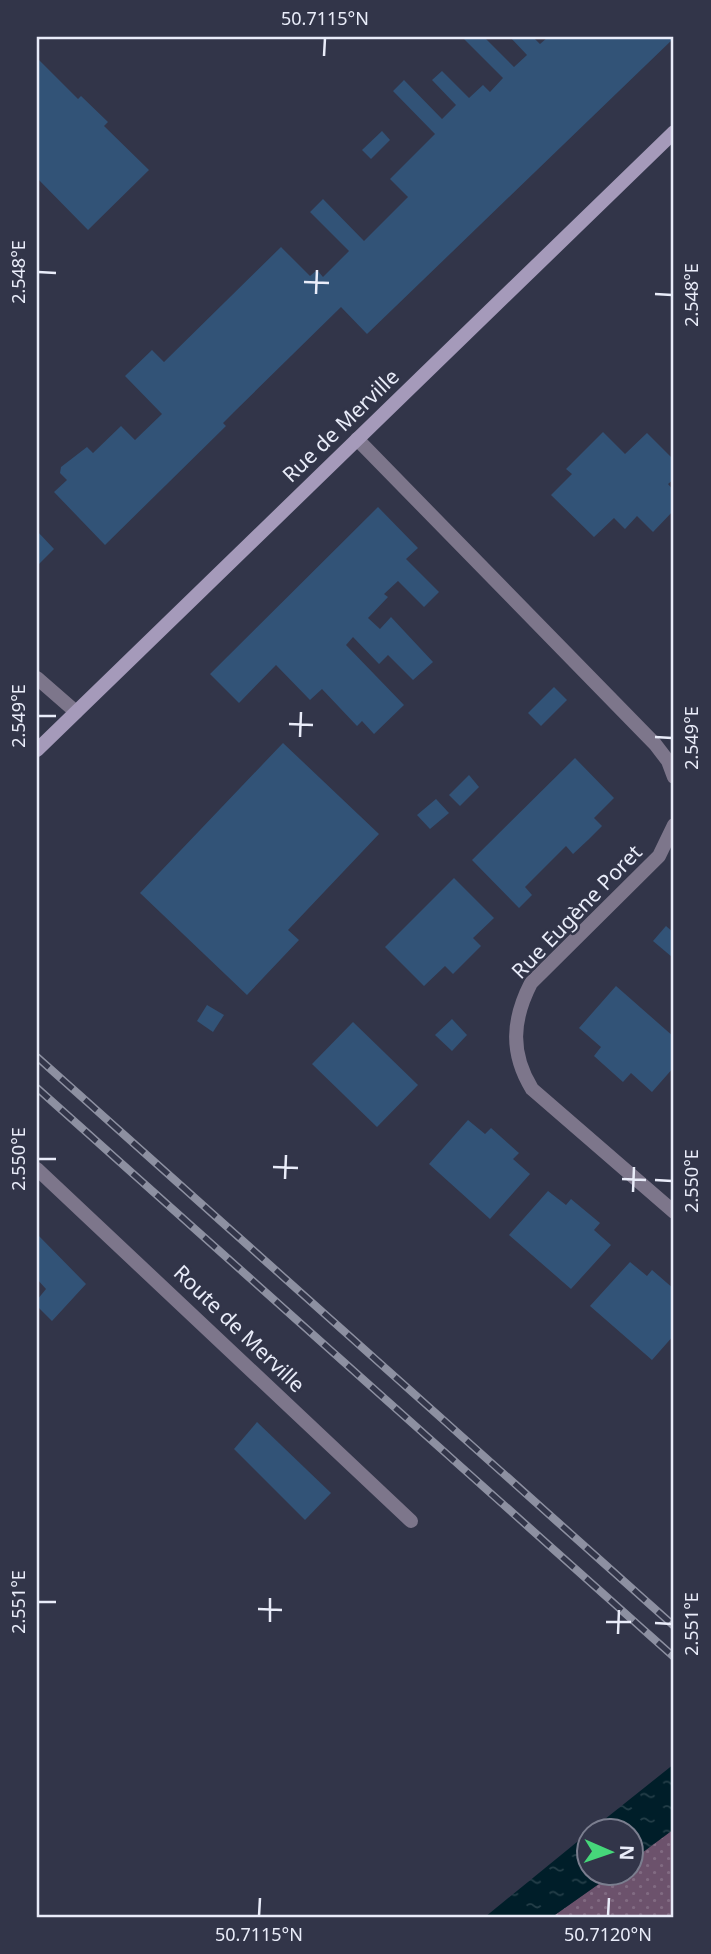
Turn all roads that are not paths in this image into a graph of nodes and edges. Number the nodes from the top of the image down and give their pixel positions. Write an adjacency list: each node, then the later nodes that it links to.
1 (674, 132): 2 (street, Rue de Merville)
2 (357, 439): 4 (street, Rue de Merville); 6 (street)
3 (37, 678): 4 (street)
4 (76, 712): 5 (street, Rue de Merville)
5 (37, 750)
6 (674, 777)
7 (674, 825): 9 (street, Rue Eugène Poret)
8 (37, 1169): 10 (street, Route de Merville)
9 (674, 1212)
10 (411, 1521)

